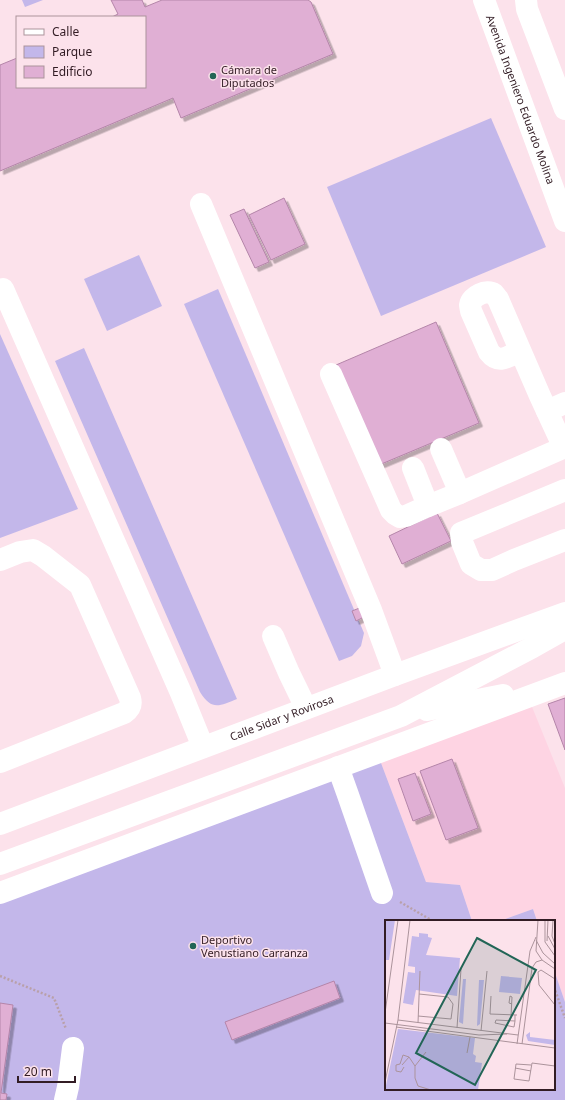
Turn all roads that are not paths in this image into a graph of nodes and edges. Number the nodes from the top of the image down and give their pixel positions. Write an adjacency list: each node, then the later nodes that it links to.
1 (484, 0): 5 (street, Avenida Ingeniero Eduardo Molina)
2 (526, 0): 3 (street)
3 (565, 109)
4 (201, 204): 21 (street)
5 (565, 221)
6 (3, 289): 25 (street)
7 (520, 351): 9 (street)
8 (331, 374): 15 (street)
9 (556, 407): 10 (street)
10 (565, 447): 14 (street)
11 (441, 449): 14 (street)
12 (413, 468): 15 (street)
13 (565, 490): 16 (street)
14 (460, 493): 15 (street)
15 (428, 506)
16 (565, 540)
17 (10, 556): 26 (street)
18 (565, 613): 21 (street, Calle Sidar y Rovirosa)
19 (565, 629): 24 (street)
20 (273, 636): 23 (street)
21 (395, 675): 23 (street, Calle Sidar y Rovirosa)
22 (565, 683): 24 (street); 27 (street)
23 (306, 708): 25 (street, Calle Sidar y Rovirosa)
24 (401, 716): 29 (street)
25 (203, 747): 28 (street, Calle Sidar y Rovirosa)
26 (0, 762)
27 (338, 768): 30 (street); 31 (street)
28 (0, 824)
29 (0, 864)
30 (382, 892)
31 (0, 893)
32 (73, 1048): 33 (street)
33 (65, 1100)

